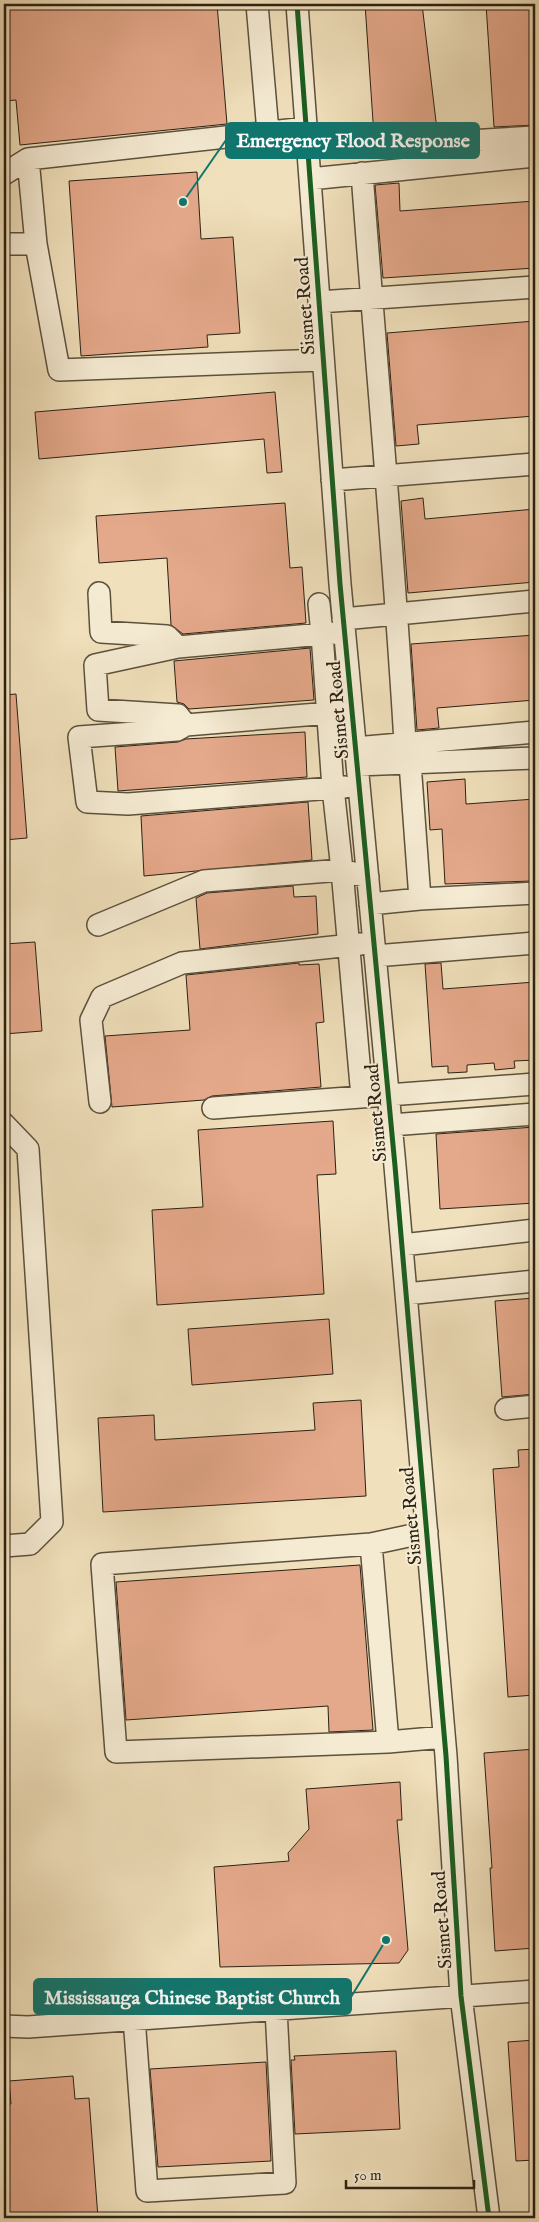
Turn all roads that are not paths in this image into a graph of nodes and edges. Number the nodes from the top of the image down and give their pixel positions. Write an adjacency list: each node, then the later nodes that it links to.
1 (257, 4): 4 (street)
2 (297, 4): 3 (street, Sismet Road)
3 (306, 128): 4 (street); 11 (street, Sismet Road)
4 (268, 132): 8 (street)
5 (535, 138): 6 (street)
6 (469, 141)
7 (535, 156): 9 (street)
8 (28, 159): 10 (street); 13 (street)
9 (362, 173): 11 (street); 15 (street)
10 (4, 174)
11 (310, 178): 16 (street, Sismet Road)
12 (4, 244): 13 (street)
13 (36, 244): 17 (street)
14 (535, 287): 15 (street)
15 (371, 300): 16 (street); 19 (street)
16 (319, 302): 17 (street, Sismet Road)
17 (323, 360): 20 (street, Sismet Road)
18 (535, 464): 19 (street)
19 (384, 476): 20 (street); 24 (street)
20 (332, 480): 25 (street, Sismet Road)
21 (99, 593): 27 (street)
22 (535, 602): 24 (street)
23 (319, 604): 26 (street)
24 (397, 614): 25 (street); 32 (street)
25 (344, 626): 26 (street); 28 (street, Sismet Road)
26 (322, 634): 27 (street); 29 (street)
27 (178, 647): 30 (street)
28 (352, 711): 29 (street); 33 (street, Sismet Road)
29 (328, 713): 30 (street); 36 (street)
30 (186, 725): 36 (street)
31 (535, 732): 32 (street)
32 (407, 753): 33 (street); 34 (street); 40 (street)
33 (356, 757): 35 (street, Sismet Road)
34 (535, 758)
35 (359, 786): 36 (street); 38 (street, Sismet Road)
36 (333, 788): 37 (street)
37 (342, 870): 38 (street); 42 (street); 44 (street)
38 (368, 877): 41 (street, Sismet Road)
39 (535, 893): 40 (street)
40 (420, 899): 41 (street)
41 (370, 904): 45 (street, Sismet Road)
42 (98, 925)
43 (535, 943): 45 (street)
44 (348, 946): 45 (street); 47 (street); 51 (street)
45 (374, 950): 46 (street, Sismet Road)
46 (380, 1012): 47 (street); 49 (street, Sismet Road)
47 (355, 1016): 50 (street)
48 (535, 1084): 49 (street)
49 (388, 1096): 50 (street); 55 (street, Sismet Road)
50 (362, 1097): 52 (street)
51 (100, 1102)
52 (213, 1108)
53 (535, 1114): 55 (street)
54 (4, 1124): 64 (street)
55 (391, 1125): 57 (street, Sismet Road)
56 (535, 1230): 57 (street)
57 (402, 1245): 59 (street, Sismet Road)
58 (535, 1281): 59 (street)
59 (406, 1294): 62 (street, Sismet Road)
60 (535, 1406): 61 (street)
61 (506, 1409)
62 (427, 1532): 63 (street); 65 (street, Sismet Road)
63 (371, 1544): 66 (street); 66 (street)
64 (4, 1546)
65 (444, 1738): 66 (street); 68 (street, Sismet Road)
66 (388, 1742)
67 (535, 1991): 68 (street)
68 (461, 1996): 69 (street); 72 (street, Sismet Road)
69 (276, 2009): 70 (street); 70 (street)
70 (134, 2018): 71 (street)
71 (4, 2026)
72 (488, 2218)

